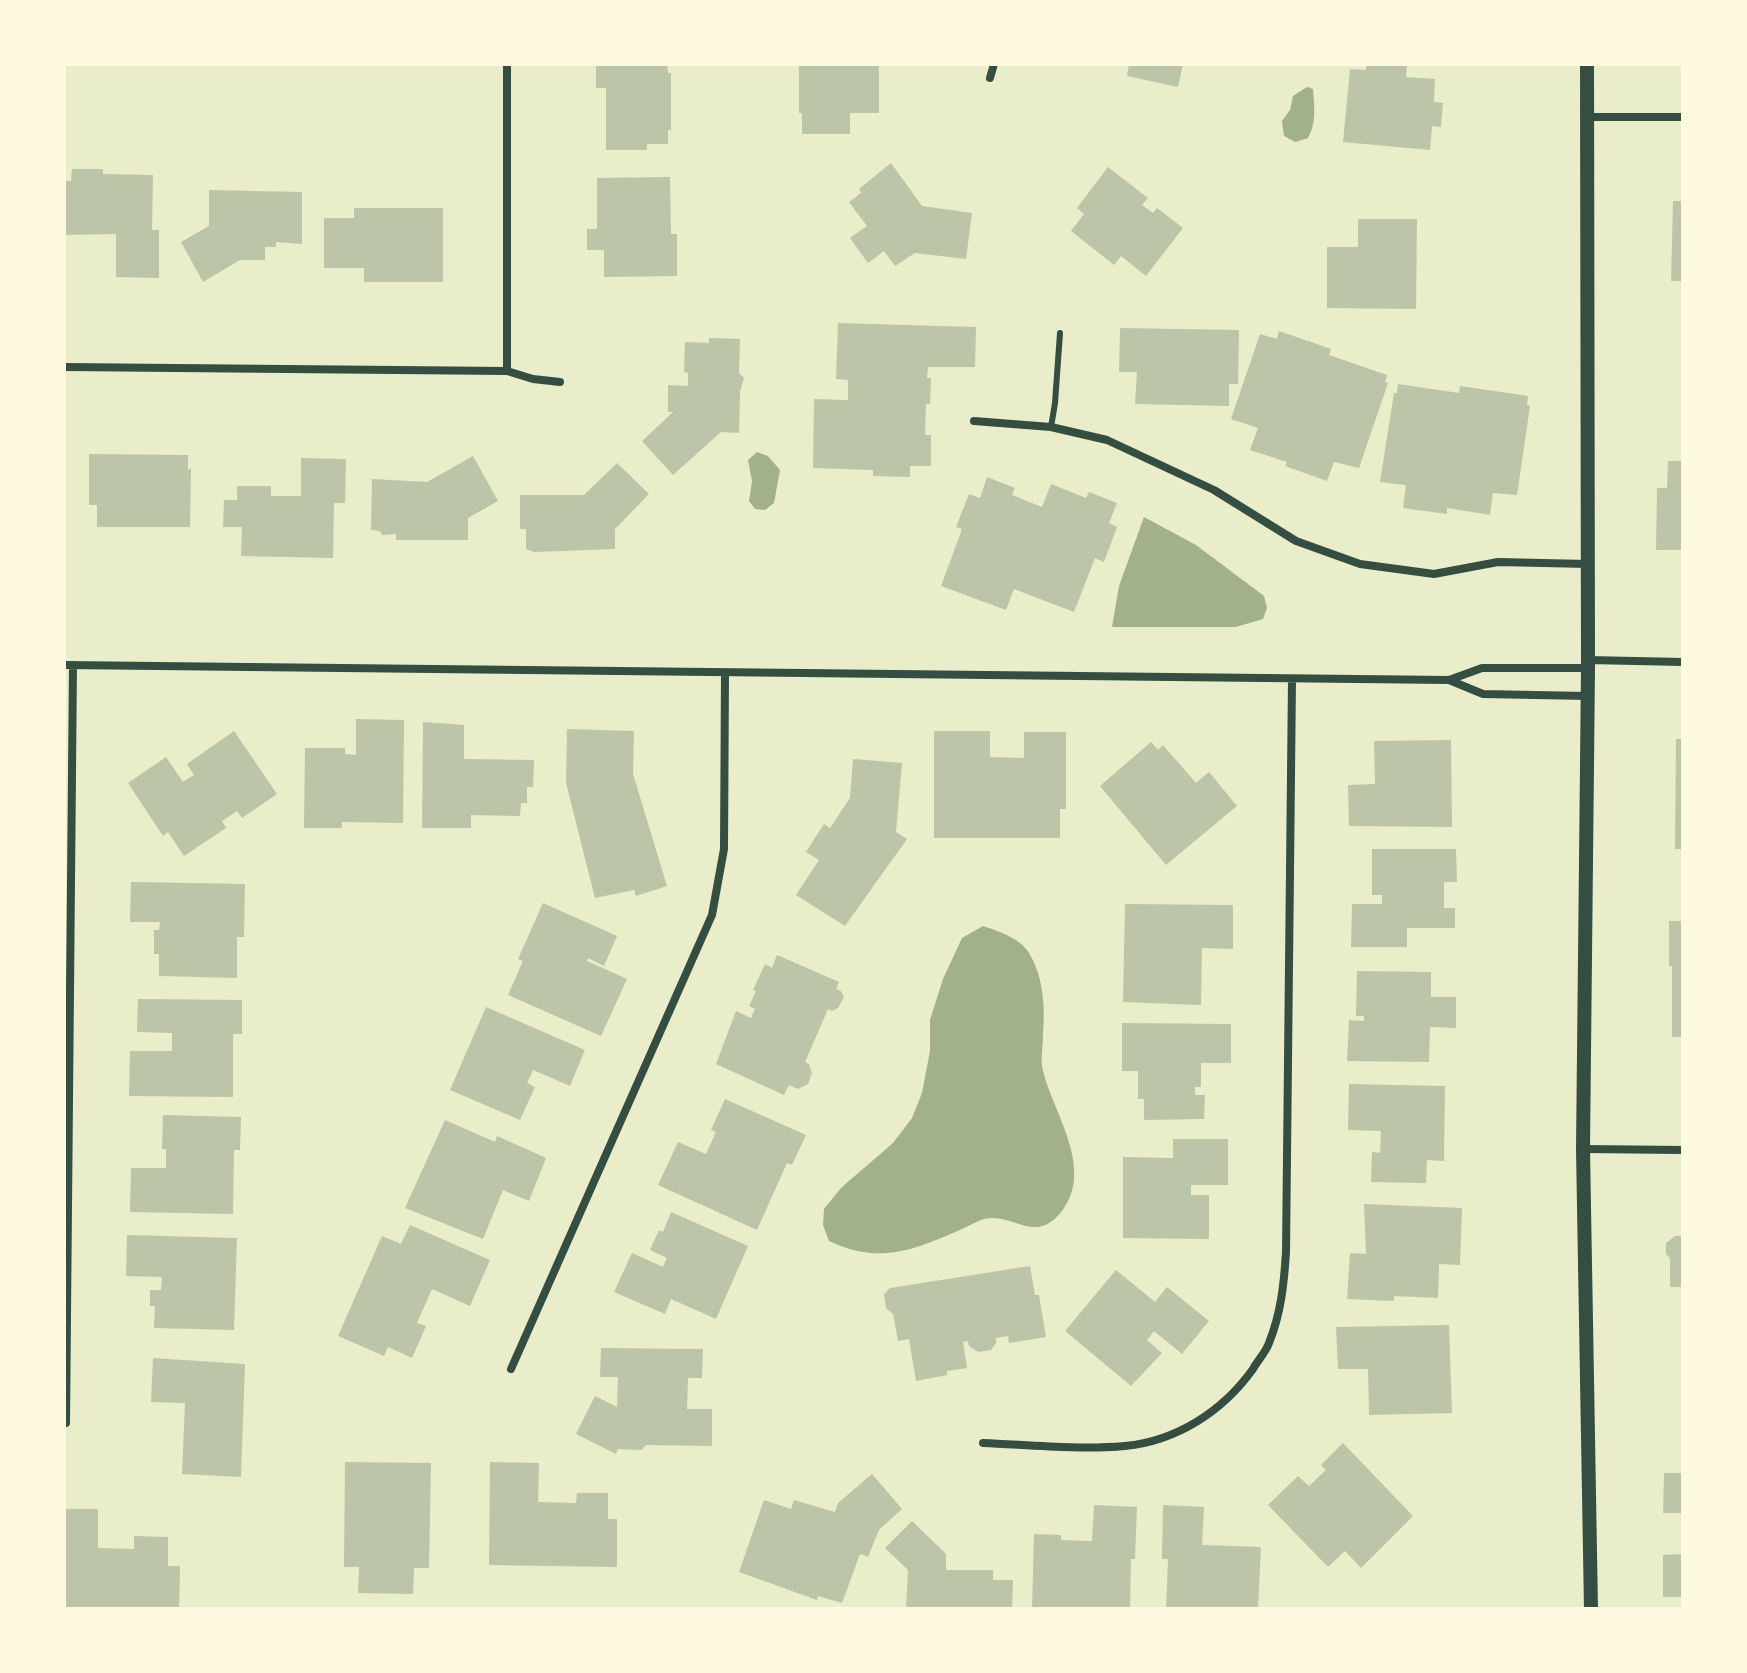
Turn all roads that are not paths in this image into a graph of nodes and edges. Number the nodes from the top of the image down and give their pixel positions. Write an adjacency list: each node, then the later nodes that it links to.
1 (507, 64): 9 (street)
2 (994, 64): 4 (street)
3 (1587, 64): 5 (street)
4 (990, 78)
5 (1587, 117): 6 (street); 13 (street)
6 (1683, 117)
7 (1060, 333): 12 (lane)
8 (64, 367): 9 (street)
9 (507, 371): 10 (street)
10 (560, 382)
11 (974, 421): 12 (street)
12 (1051, 427): 13 (street)
13 (1588, 564): 15 (street)
14 (1683, 662): 15 (street)
15 (1588, 664): 19 (street); 20 (street)
16 (68, 665): 17 (street); 24 (street)
17 (725, 673): 18 (street); 23 (street)
18 (1292, 679): 19 (street); 25 (street)
19 (1449, 680): 20 (street)
20 (1587, 696): 21 (street)
21 (1583, 1149): 22 (street); 26 (street)
22 (1683, 1150)
23 (511, 1369)
24 (66, 1423)
25 (983, 1443)
26 (1591, 1609)

